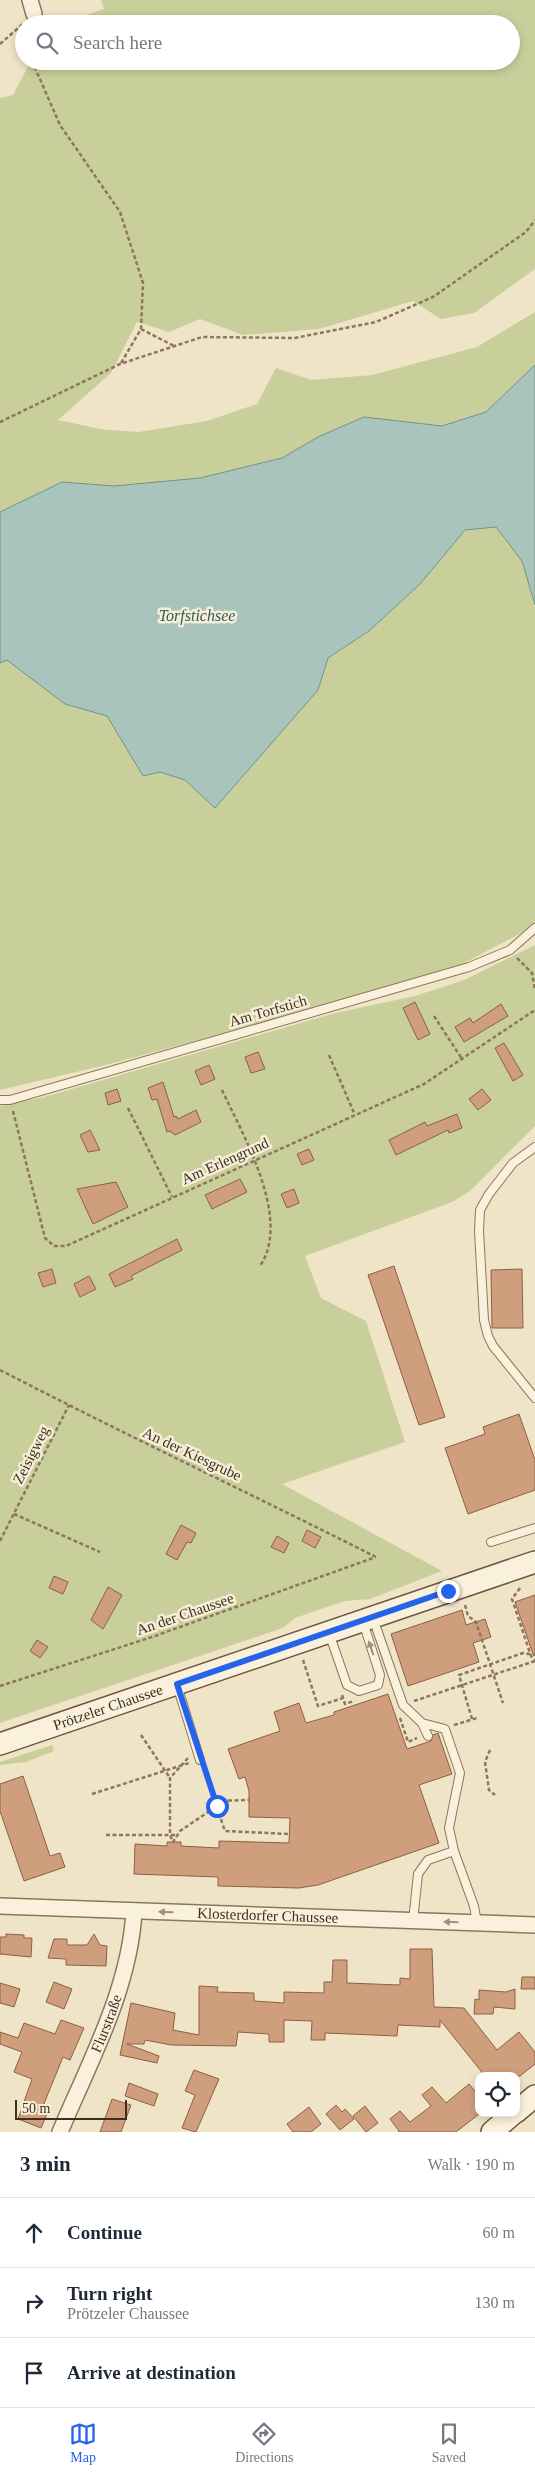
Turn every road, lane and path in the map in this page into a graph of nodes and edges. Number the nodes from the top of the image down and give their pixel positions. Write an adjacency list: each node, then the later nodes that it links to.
1 (15, 27): 2 (path)
2 (0, 44)
3 (36, 70): 5 (path)
4 (535, 220): 6 (path)
5 (141, 329): 6 (path); 7 (path)
6 (174, 346): 7 (path)
7 (120, 364): 8 (path)
8 (0, 422)
9 (535, 928): 10 (lane, Am Torfstich)
10 (510, 950): 11 (path); 19 (lane, Am Torfstich)
11 (533, 973): 12 (path)
12 (535, 990)
13 (535, 1010): 16 (path, Am Erlengrund)
14 (434, 1016): 16 (path)
15 (329, 1056): 21 (path)
16 (462, 1059): 21 (path, Am Erlengrund)
17 (222, 1090): 23 (path)
18 (0, 1100): 19 (lane, Am Torfstich)
19 (10, 1100): 24 (path, Am Erlengrund)
20 (128, 1108): 24 (path)
21 (355, 1115): 23 (path, Am Erlengrund)
22 (535, 1147): 27 (lane)
23 (255, 1160): 24 (path, Am Erlengrund); 25 (path)
24 (172, 1197)
25 (260, 1266)
26 (0, 1370): 28 (path, An der Kiesgrube)
27 (535, 1398)
28 (69, 1405): 29 (path, Zeisigweg); 34 (path, An der Kiesgrube)
29 (14, 1514): 31 (path, Zeisigweg); 33 (path)
30 (535, 1528): 32 (lane)
31 (0, 1541)
32 (491, 1542)
33 (100, 1552)
34 (376, 1557): 47 (path, An der Chaussee)
35 (535, 1562): 38 (main road, Prötzeler Chaussee)
36 (520, 1588): 40 (path)
37 (463, 1601): 43 (path)
38 (367, 1618): 39 (main road, Prötzeler Chaussee); 39 (lane, one-way to 38); 52 (lane)
39 (331, 1639): 45 (main road, Prötzeler Chaussee)
40 (533, 1656): 42 (path); 43 (path)
41 (302, 1658): 49 (path)
42 (535, 1661): 44 (path)
43 (489, 1665): 44 (path); 46 (path)
44 (492, 1675): 46 (path); 51 (path)
45 (177, 1684): 59 (main road, Prötzeler Chaussee); 60 (lane)
46 (462, 1685): 52 (path); 54 (path)
47 (0, 1686)
48 (340, 1690): 49 (path)
49 (343, 1698): 50 (path)
50 (361, 1698)
51 (503, 1703)
52 (403, 1705): 55 (lane); 58 (path)
53 (477, 1718): 54 (path)
54 (472, 1719): 56 (path)
55 (422, 1722): 56 (lane); 58 (lane)
56 (443, 1728): 75 (lane)
57 (141, 1735): 64 (path)
58 (428, 1735)
59 (0, 1744)
60 (196, 1746): 62 (lane); 63 (path)
61 (490, 1750): 67 (path)
62 (200, 1760): 63 (path); 69 (path)
63 (183, 1765): 64 (path); 65 (path)
64 (166, 1770): 65 (path); 66 (path)
65 (170, 1778): 73 (path)
66 (92, 1794)
67 (495, 1795)
68 (249, 1800): 69 (path)
69 (215, 1801): 70 (path)
70 (217, 1806): 71 (path); 74 (path)
71 (289, 1834)
72 (106, 1835): 73 (path)
73 (170, 1835): 74 (path); 74 (path)
74 (177, 1836)
75 (454, 1851): 78 (lane); 79 (lane)
76 (0, 1906): 77 (street, Klosterdorfer Chaussee)
77 (134, 1910): 78 (street, Klosterdorfer Chaussee, one-way to 77); 84 (street, Flurstraße)
78 (413, 1921): 79 (street, Klosterdorfer Chaussee, one-way to 78)
79 (477, 1923): 80 (street, Klosterdorfer Chaussee)
80 (535, 1925)
81 (535, 2096): 82 (main road)
82 (520, 2108)
83 (509, 2117): 85 (main road)
84 (60, 2132)
85 (492, 2132)

